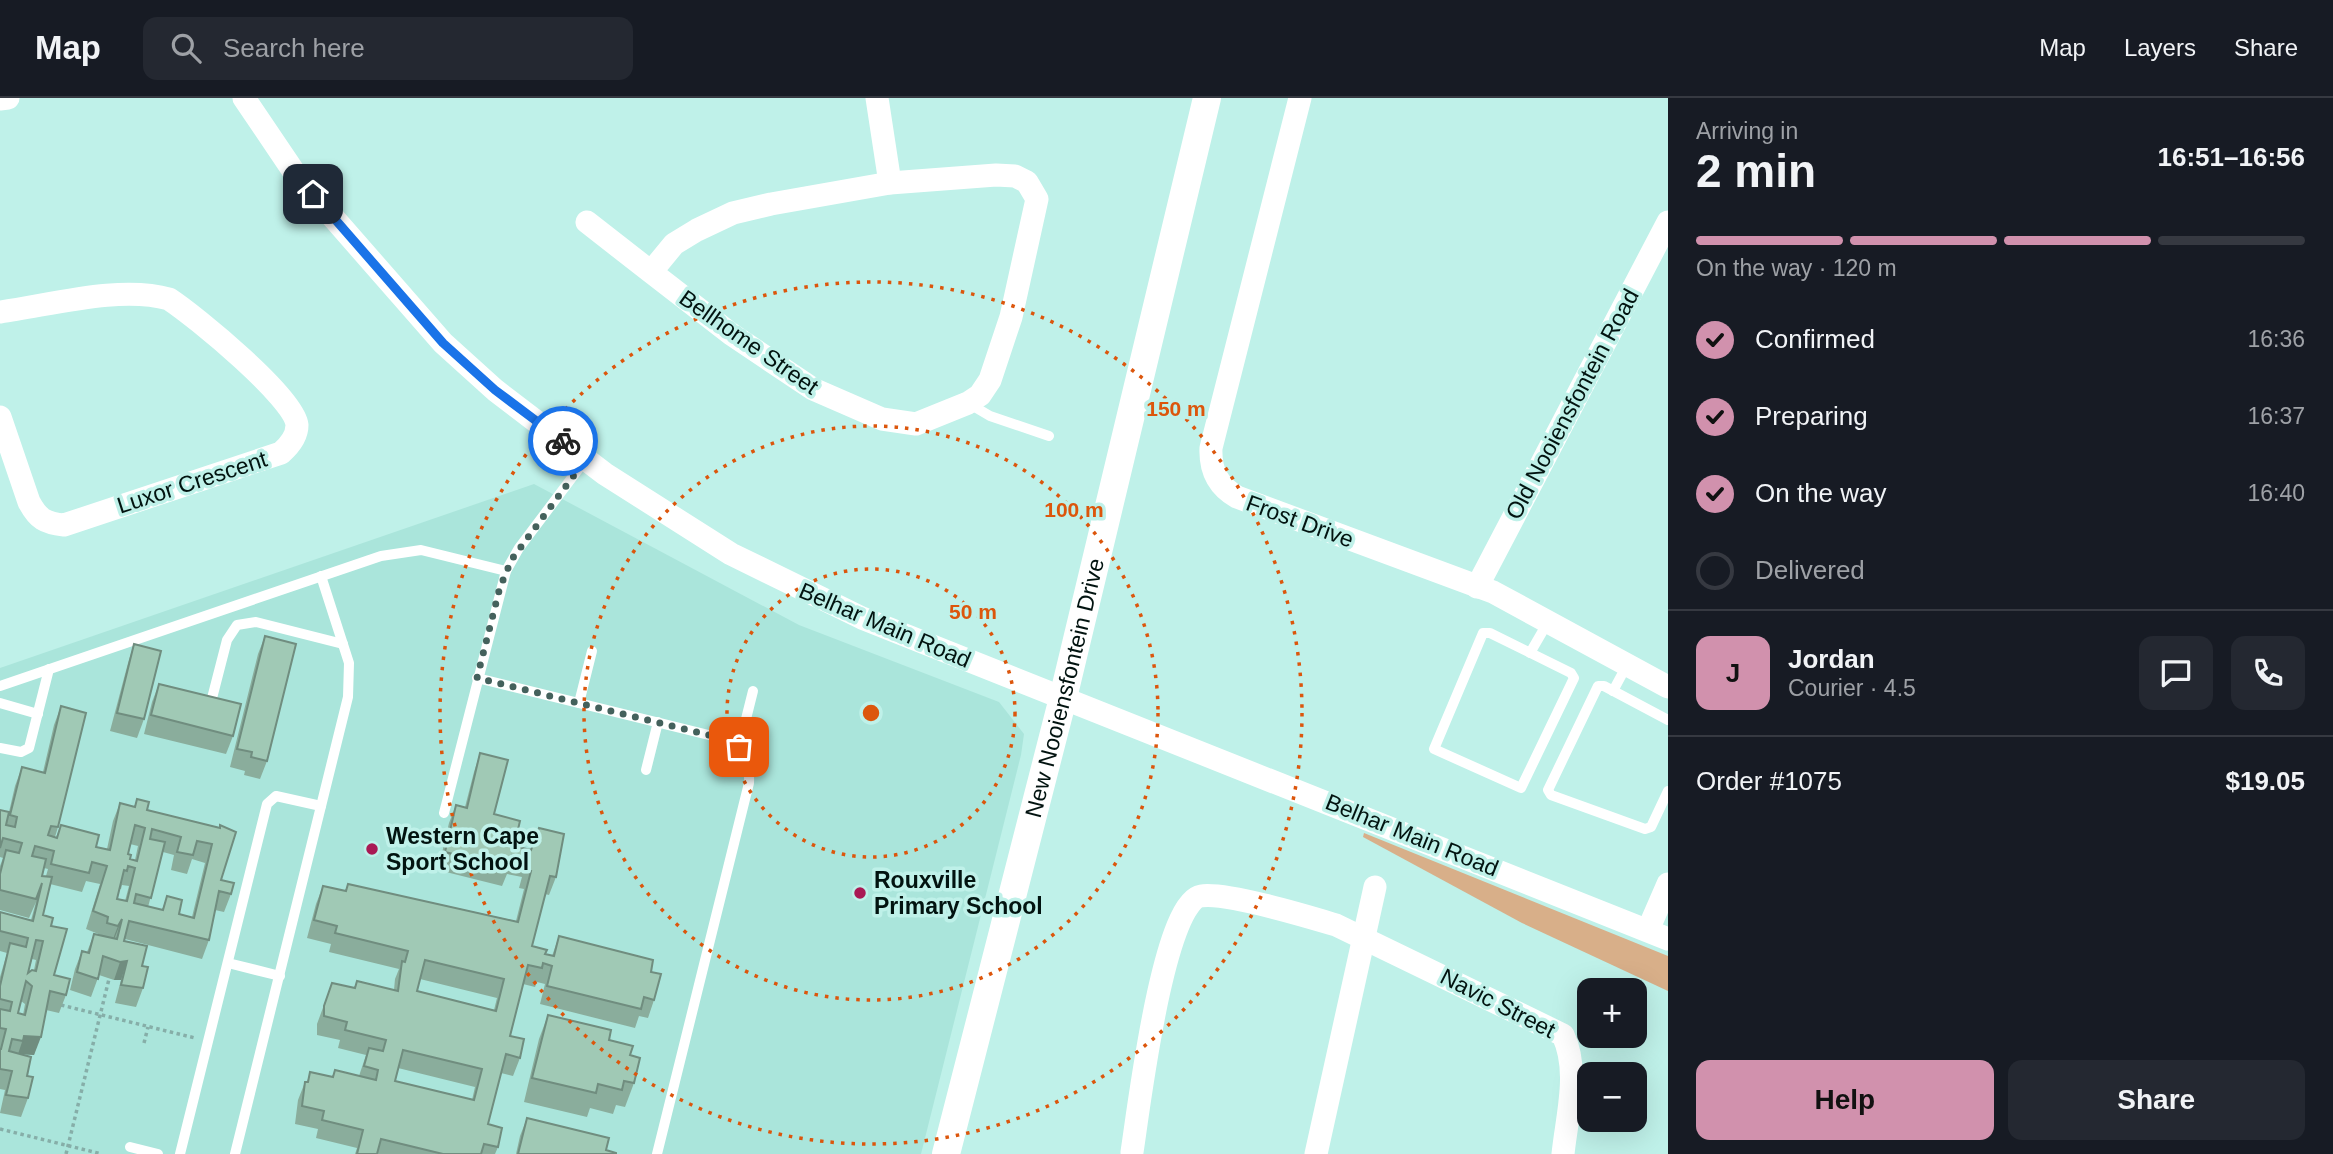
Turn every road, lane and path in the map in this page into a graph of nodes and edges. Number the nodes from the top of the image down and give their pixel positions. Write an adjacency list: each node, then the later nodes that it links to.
1 (8, 98): 6 (street)
2 (244, 98): 15 (street, Belhar Main Road)
3 (877, 98): 7 (street)
4 (1207, 98): 30 (street, New Nooiensfontein Drive)
5 (1300, 98): 18 (street, Frost Drive)
6 (0, 99)
7 (890, 183): 10 (street, Bellhome Street); 12 (street, Bellhome Street)
8 (587, 222): 10 (street, Bellhome Street)
9 (1668, 222): 18 (street, Old Nooiensfontein Road)
10 (650, 272): 12 (street, Bellhome Street)
11 (0, 312): 13 (street, Luxor Crescent)
12 (968, 403): 14 (lane)
13 (0, 417)
14 (1049, 436)
15 (586, 459): 16 (lane); 30 (street, Belhar Main Road)
16 (506, 571): 17 (lane); 25 (lane)
17 (321, 576): 20 (lane); 24 (lane)
18 (1477, 587): 19 (street, Frost Drive)
19 (1548, 622): 22 (lane); 23 (street, Frost Drive)
20 (343, 644): 33 (lane); 41 (lane)
21 (592, 651): 32 (lane)
22 (1530, 653): 22 (lane)
23 (1627, 665): 27 (street, Frost Drive); 29 (lane)
24 (49, 669): 26 (lane); 34 (lane)
25 (477, 678): 32 (lane); 42 (lane)
26 (0, 685)
27 (1668, 687)
28 (753, 691): 37 (lane)
29 (1613, 691): 35 (lane); 40 (lane)
30 (1063, 698): 45 (street, Belhar Main Road); 65 (street, New Nooiensfontein Drive)
31 (0, 703): 34 (lane)
32 (579, 703): 36 (lane)
33 (210, 706)
34 (38, 714): 38 (lane)
35 (1668, 720)
36 (658, 722): 37 (lane); 39 (lane)
37 (739, 747): 64 (lane)
38 (0, 748)
39 (646, 770)
40 (1668, 791)
41 (321, 806): 47 (lane); 48 (lane)
42 (444, 813)
43 (1668, 884): 45 (street)
44 (1375, 887): 46 (street)
45 (1658, 934)
46 (1363, 937): 58 (street); 66 (street); 67 (street, Navic Street)
47 (228, 962): 48 (lane); 53 (lane)
48 (279, 975): 63 (lane)
49 (109, 979): 51 (path)
50 (61, 1005): 51 (path)
51 (100, 1015): 52 (path); 56 (path)
52 (148, 1027): 53 (path); 54 (path)
53 (208, 1041): 62 (lane)
54 (144, 1044)
55 (0, 1129): 56 (path)
56 (68, 1146): 59 (path); 60 (path)
57 (130, 1147): 61 (lane)
58 (1132, 1152)
59 (66, 1154)
60 (102, 1154)
61 (158, 1154)
62 (180, 1154)
63 (235, 1154)
64 (657, 1154)
65 (946, 1154)
66 (1317, 1154)
67 (1563, 1154)

